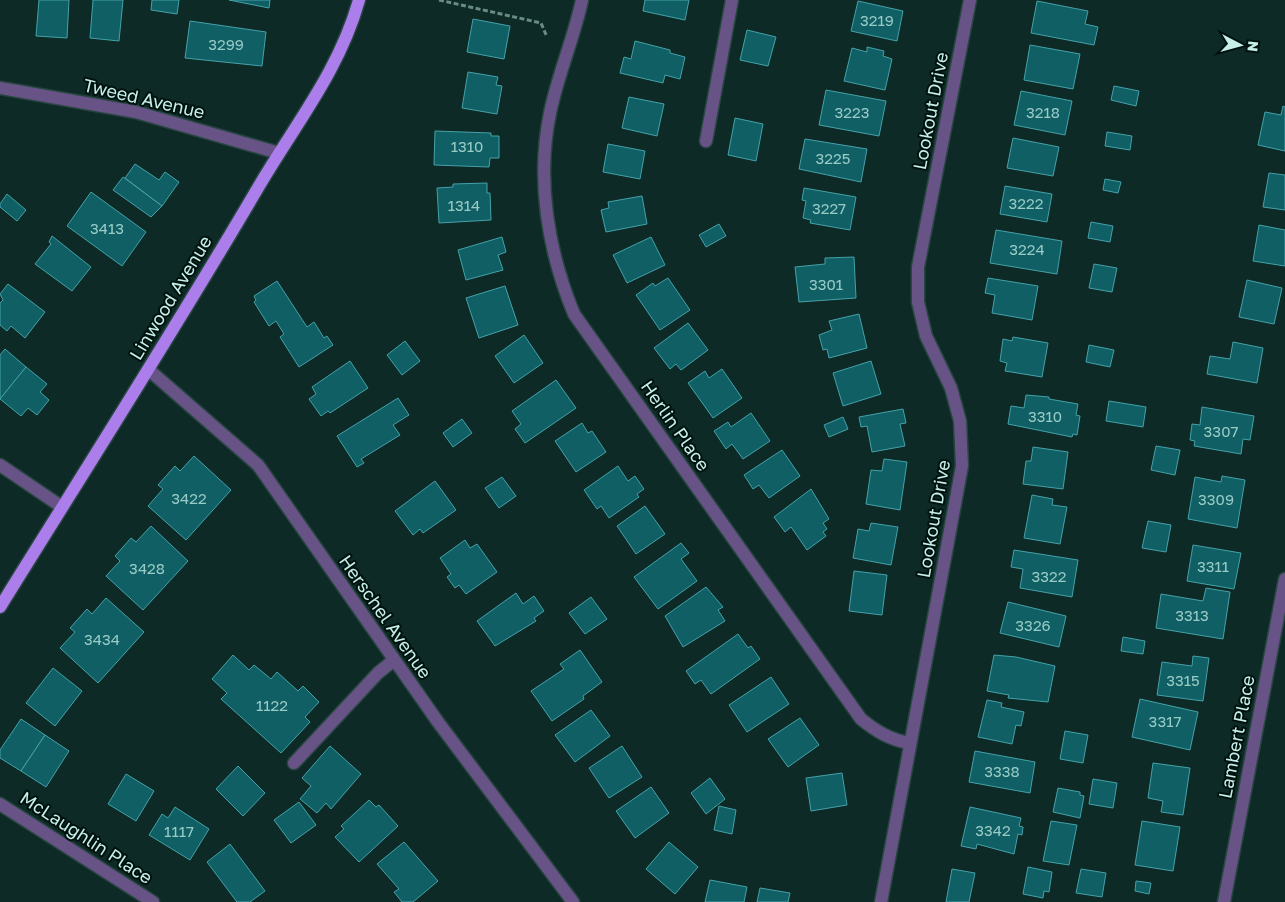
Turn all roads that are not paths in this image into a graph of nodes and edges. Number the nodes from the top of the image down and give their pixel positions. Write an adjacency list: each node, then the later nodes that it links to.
1 (359, 0): 7 (main road, Linwood Avenue)
2 (582, 0): 14 (street, Herlin Place)
3 (732, 0): 6 (street)
4 (970, 0): 14 (street, Lookout Drive)
5 (0, 88): 7 (street, Tweed Avenue)
6 (706, 141)
7 (279, 153): 8 (main road, Linwood Avenue)
8 (149, 370): 10 (main road, Linwood Avenue); 13 (street, Herschel Avenue)
9 (0, 465): 10 (street)
10 (62, 507): 12 (main road, Linwood Avenue)
11 (1285, 579): 20 (street, Lambert Place)
12 (0, 607)
13 (394, 660): 15 (street); 18 (street, Herschel Avenue)
14 (910, 743): 19 (street, Lookout Drive)
15 (294, 763)
16 (0, 804): 17 (street, McLaughlin Place)
17 (153, 902)
18 (573, 902)
19 (881, 902)
20 (1224, 902)

